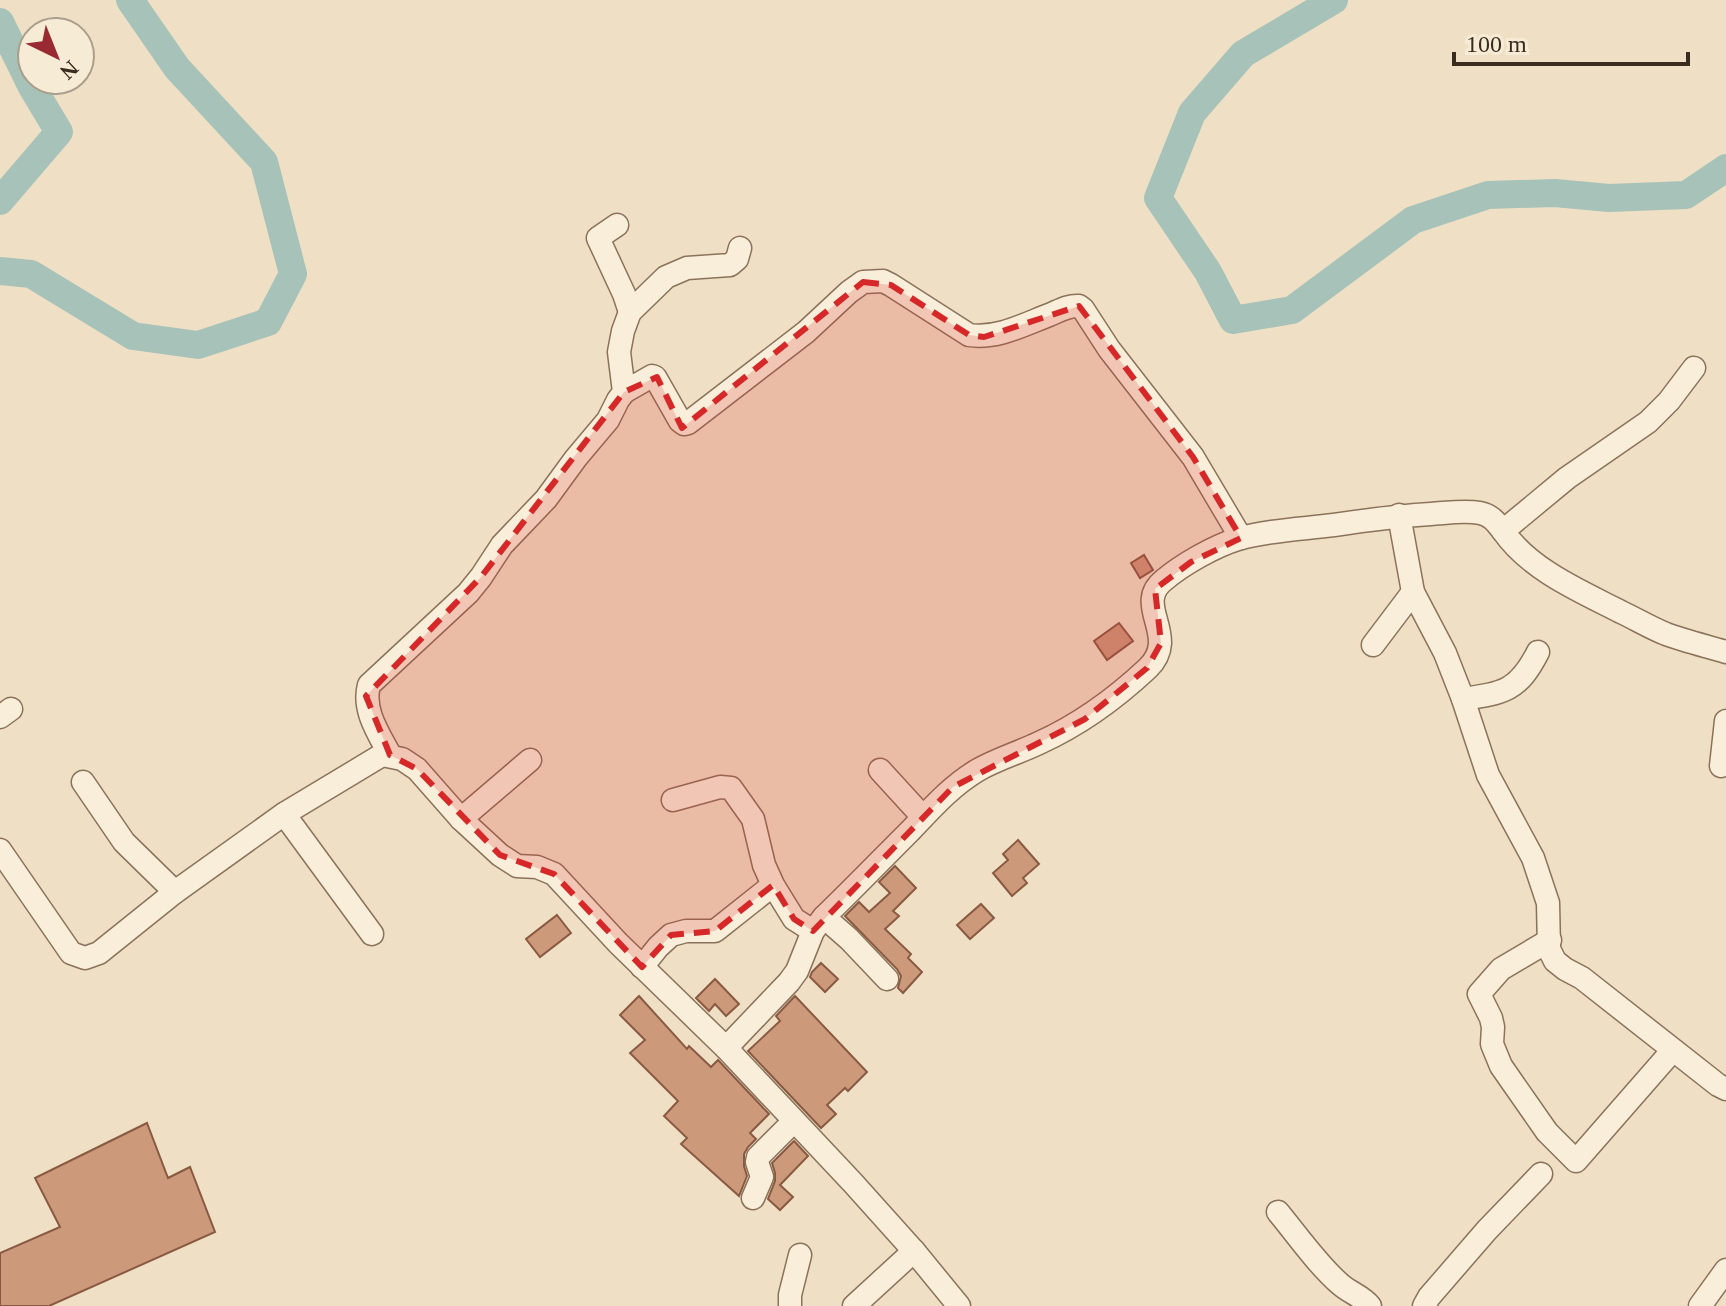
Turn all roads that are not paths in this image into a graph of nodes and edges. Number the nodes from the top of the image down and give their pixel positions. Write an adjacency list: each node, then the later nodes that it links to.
1 (617, 225): 3 (street)
2 (740, 248): 3 (street)
3 (630, 312): 5 (street)
4 (1694, 368): 7 (street)
5 (624, 392): 8 (street); 15 (street)
6 (1399, 515): 7 (street); 8 (street); 9 (street)
7 (1503, 531): 12 (street)
8 (1241, 538): 22 (street)
9 (1413, 592): 10 (street); 13 (street)
10 (1373, 645)
11 (1538, 652): 13 (street)
12 (1726, 652)
13 (1463, 699): 29 (street)
14 (1726, 721): 17 (street)
15 (390, 755): 21 (street); 23 (street)
16 (530, 760): 23 (street)
17 (1721, 766)
18 (880, 770): 22 (street)
19 (83, 782): 26 (street)
20 (673, 800): 25 (street)
21 (284, 814): 26 (street); 28 (street)
22 (923, 817): 27 (street)
23 (461, 819): 30 (street)
24 (0, 850): 26 (street)
25 (773, 885): 27 (street); 30 (street)
26 (175, 892)
27 (818, 924): 31 (street); 32 (street)
28 (372, 934)
29 (1550, 940): 33 (street); 33 (street)
30 (642, 967): 32 (street)
31 (887, 979)
32 (726, 1048): 35 (street)
33 (1673, 1050): 34 (street)
34 (1726, 1089)
35 (794, 1121): 37 (street); 39 (street)
36 (1541, 1174): 46 (street)
37 (753, 1198)
38 (1278, 1212): 45 (street)
39 (914, 1251): 43 (street); 44 (street)
40 (800, 1255): 42 (street)
41 (1726, 1270): 47 (street)
42 (790, 1306)
43 (854, 1306)
44 (959, 1306)
45 (1370, 1306)
46 (1424, 1306)
47 (1700, 1306)

